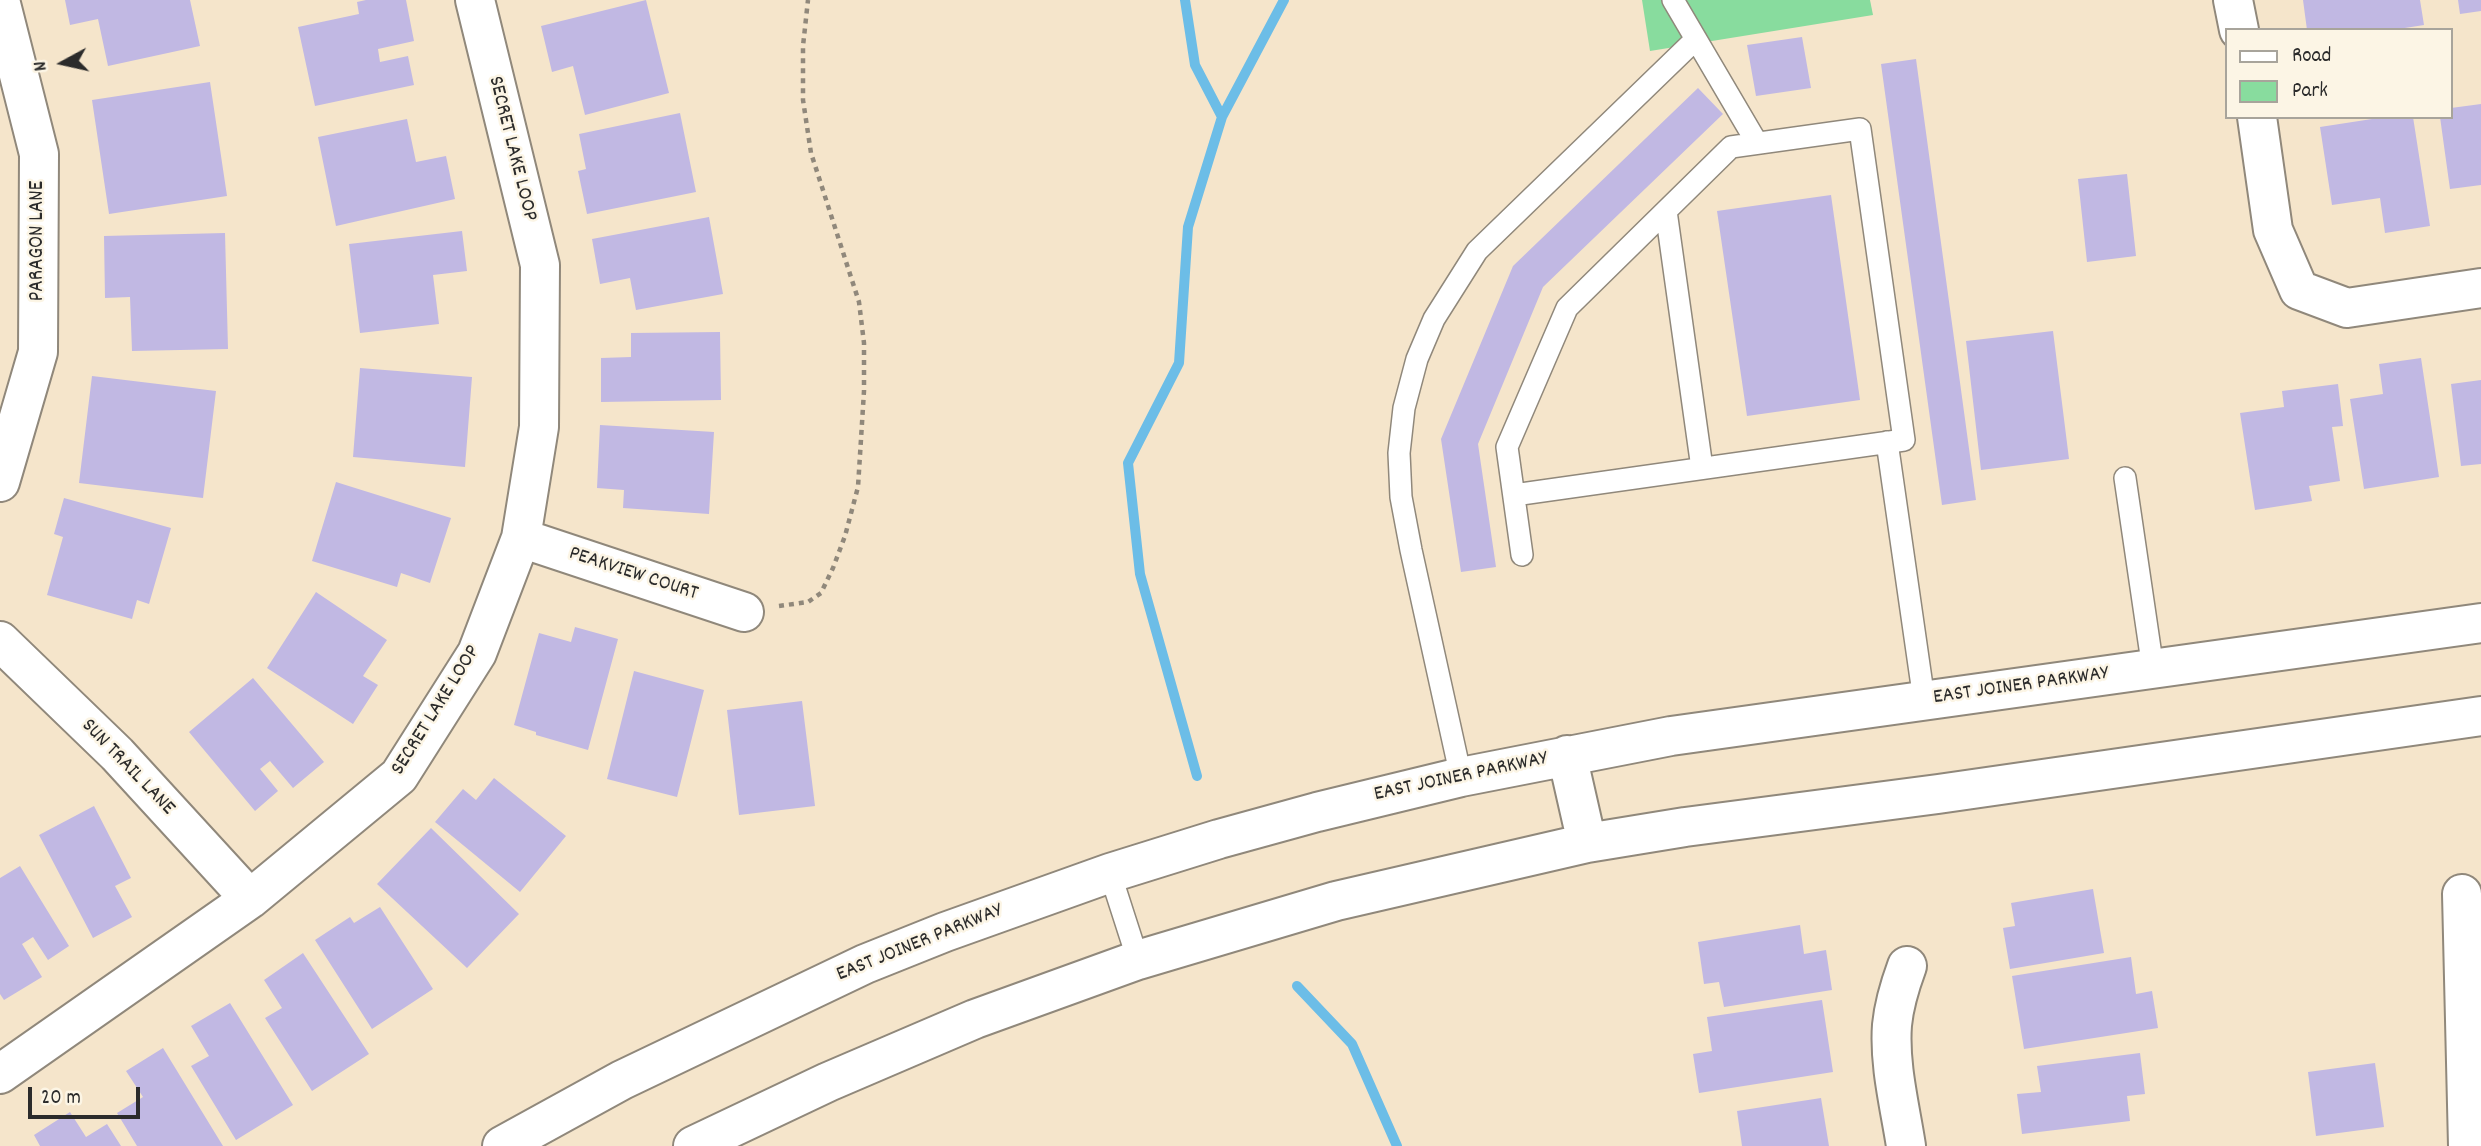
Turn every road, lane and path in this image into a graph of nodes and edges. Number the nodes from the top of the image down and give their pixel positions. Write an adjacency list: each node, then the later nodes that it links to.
1 (0, 0): 15 (main road, PARAGON LANE)
2 (475, 0): 17 (main road, SECRET LAKE LOOP)
3 (808, 0): 19 (path)
4 (1673, 0): 7 (lane)
5 (2233, 0): 6 (main road)
6 (2239, 28)
7 (1696, 39): 9 (lane); 26 (lane)
8 (2257, 119): 11 (main road)
9 (1757, 143): 10 (lane); 12 (lane)
10 (1665, 211): 13 (lane); 16 (lane)
11 (2481, 288)
12 (1887, 442): 13 (lane); 23 (lane)
13 (1702, 468): 16 (lane)
14 (2125, 478): 22 (lane)
15 (0, 482)
16 (1514, 495): 18 (lane)
17 (521, 538): 19 (main road, PEAKVIEW COURT); 30 (main road, SECRET LAKE LOOP)
18 (1522, 555)
19 (744, 612)
20 (2481, 623): 22 (main road, EAST JOINER PARKWAY)
21 (0, 641): 30 (main road, SUN TRAIL LANE)
22 (2152, 669): 23 (main road, EAST JOINER PARKWAY)
23 (1924, 700): 25 (main road, EAST JOINER PARKWAY)
24 (2481, 716): 27 (main road)
25 (1567, 755): 26 (main road, EAST JOINER PARKWAY); 27 (main road)
26 (1461, 777): 28 (main road, EAST JOINER PARKWAY)
27 (1587, 843): 31 (main road)
28 (1110, 873): 31 (lane); 34 (main road, EAST JOINER PARKWAY)
29 (2462, 894): 37 (main road)
30 (250, 899): 33 (main road, SECRET LAKE LOOP)
31 (1138, 960): 35 (main road)
32 (1907, 966): 36 (main road)
33 (0, 1074)
34 (502, 1146)
35 (693, 1146)
36 (1906, 1146)
37 (2468, 1146)

